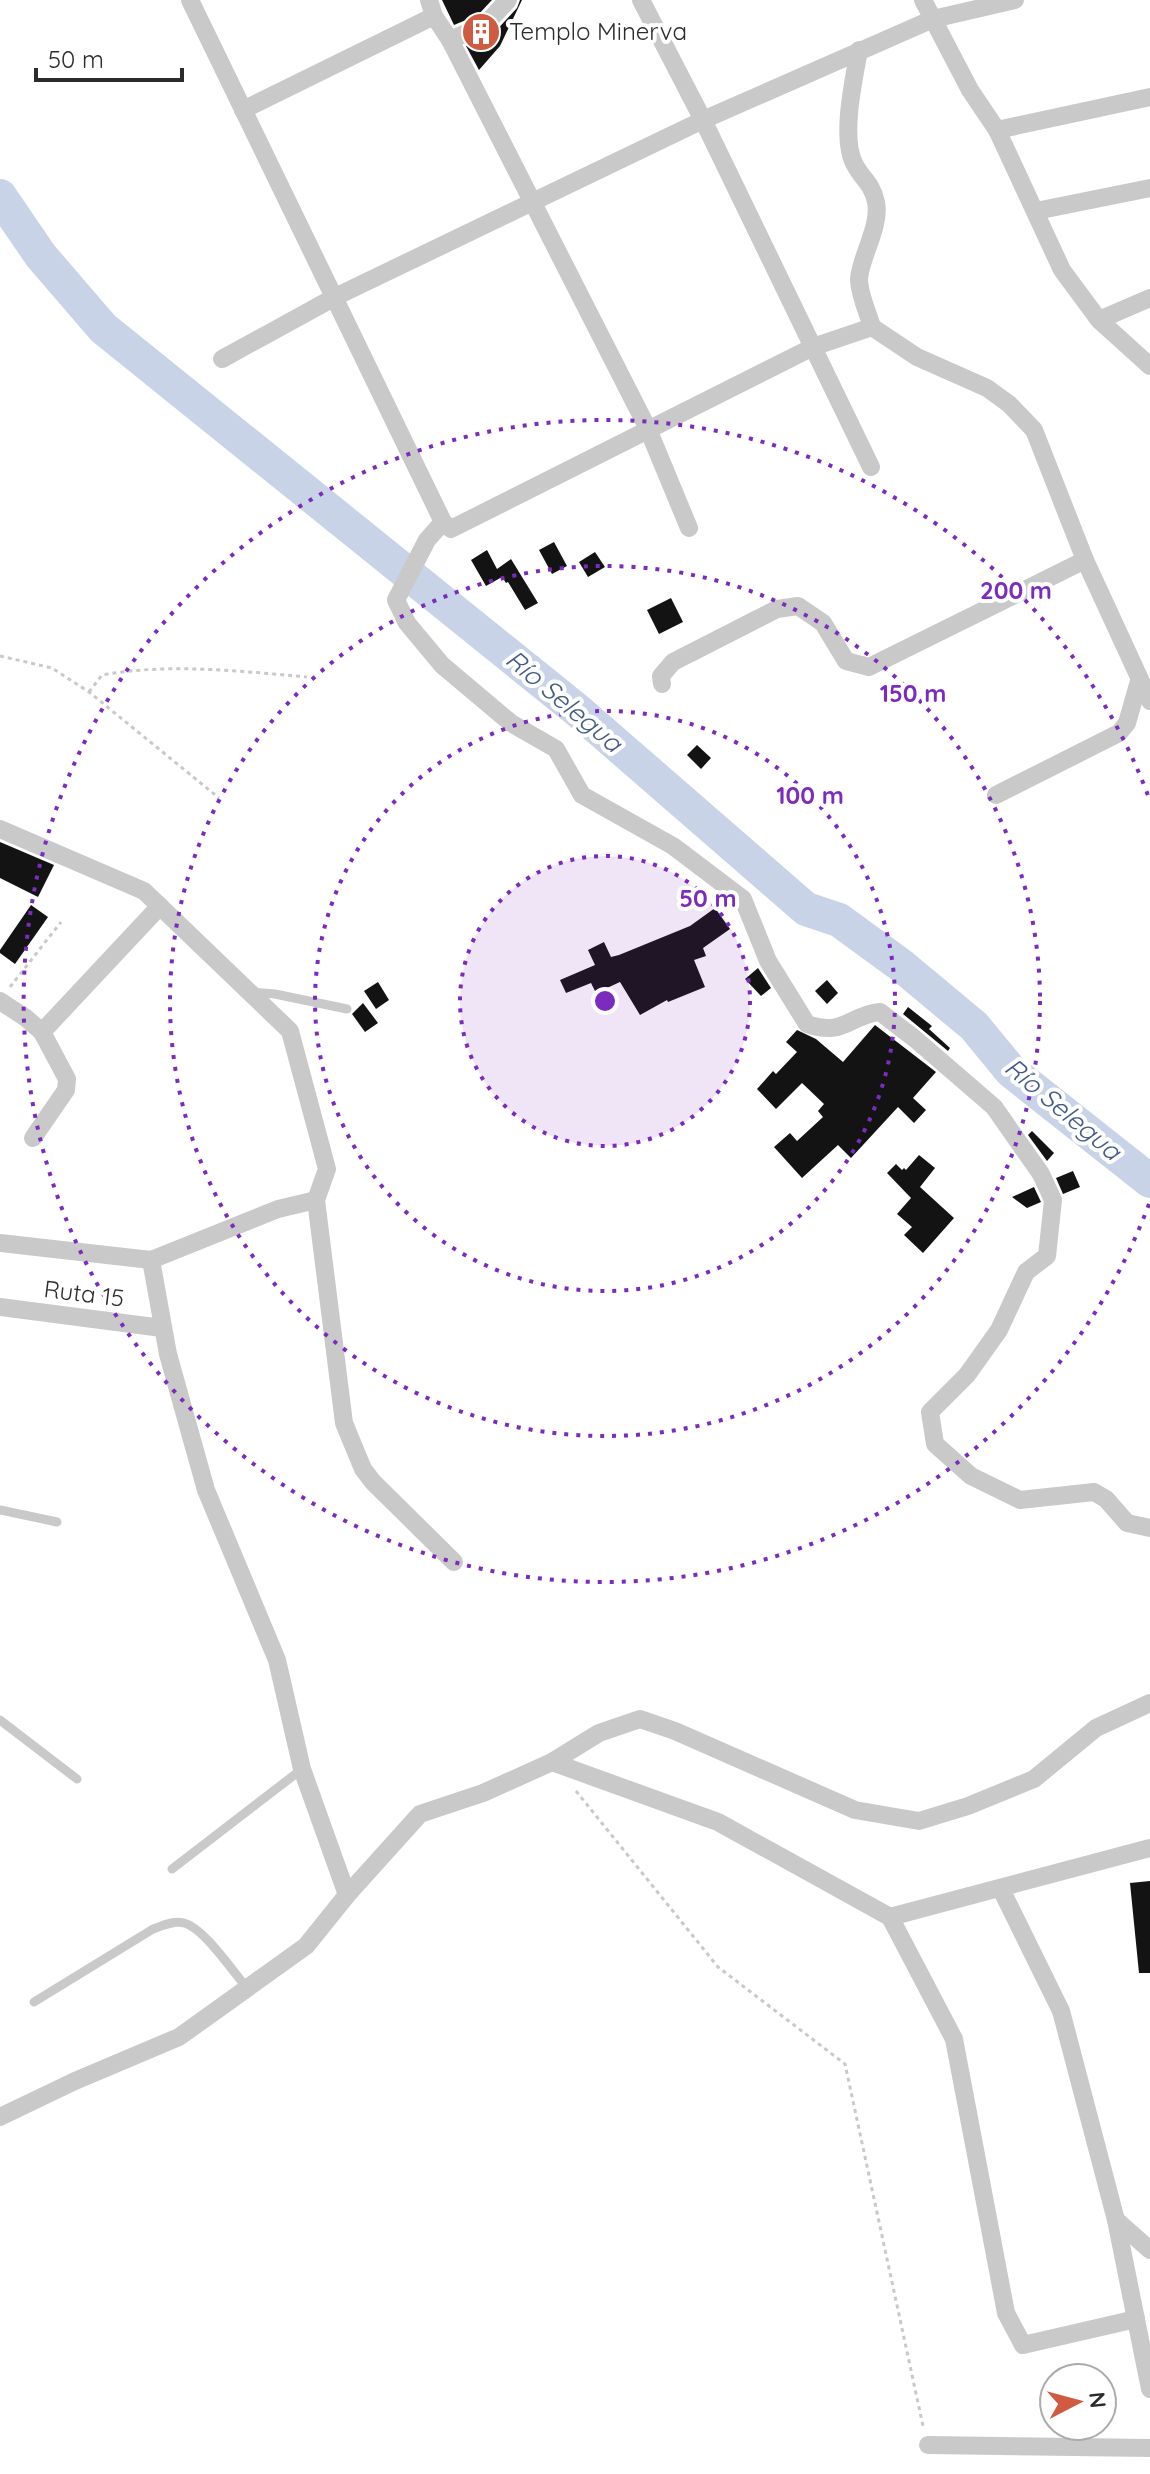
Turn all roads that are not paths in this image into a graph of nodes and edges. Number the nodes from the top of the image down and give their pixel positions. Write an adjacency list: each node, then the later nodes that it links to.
1 (190, 0): 11 (street)
2 (508, 0): 8 (street)
3 (641, 0): 12 (street)
4 (923, 0): 7 (street)
5 (1015, 0): 7 (street)
6 (432, 8): 8 (street); 11 (street)
7 (933, 19): 9 (street); 13 (street)
8 (450, 40): 15 (street)
9 (859, 50): 12 (street); 20 (street)
10 (1150, 97): 13 (street)
11 (243, 110): 17 (street)
12 (703, 120): 15 (street); 21 (street)
13 (997, 130): 16 (street)
14 (1150, 188): 16 (street)
15 (532, 205): 17 (street); 24 (street)
16 (1036, 211): 19 (street)
17 (335, 297): 22 (street); 26 (street)
18 (1150, 298): 19 (street)
19 (1099, 320): 23 (street)
20 (872, 327): 21 (street); 28 (street)
21 (813, 347): 24 (street); 25 (street)
22 (222, 359)
23 (1150, 366)
24 (648, 429): 26 (street); 27 (street)
25 (871, 467)
26 (443, 522): 47 (street)
27 (689, 528)
28 (1085, 560): 29 (street); 30 (street)
29 (1139, 681): 31 (street); 32 (street)
30 (662, 684)
31 (1150, 701)
32 (996, 795)
33 (0, 829): 34 (street)
34 (160, 906): 35 (street); 38 (street)
35 (251, 992): 37 (lane); 40 (street)
36 (5, 994): 38 (street)
37 (347, 1009)
38 (42, 1032): 39 (street)
39 (33, 1138)
40 (316, 1200): 42 (street); 48 (street)
41 (0, 1243): 42 (street)
42 (151, 1260): 44 (street)
43 (0, 1307): 44 (street, Ruta 15)
44 (162, 1328): 52 (street)
45 (0, 1510): 46 (lane)
46 (57, 1522)
47 (1150, 1528)
48 (454, 1562)
49 (1150, 1703): 51 (street)
50 (0, 1720): 53 (lane)
51 (552, 1762): 57 (street); 58 (street)
52 (302, 1769): 55 (lane); 57 (street)
53 (77, 1779)
54 (1150, 1848): 56 (street)
55 (172, 1869)
56 (1001, 1889): 58 (street); 62 (street)
57 (347, 1895): 59 (street)
58 (890, 1917): 64 (street)
59 (247, 1988): 60 (lane); 61 (street)
60 (34, 2002)
61 (0, 2117)
62 (1116, 2220): 63 (street); 64 (street)
63 (1150, 2250)
64 (1136, 2319): 65 (street)
65 (1150, 2389)
66 (928, 2445): 67 (street)
67 (1150, 2448)

